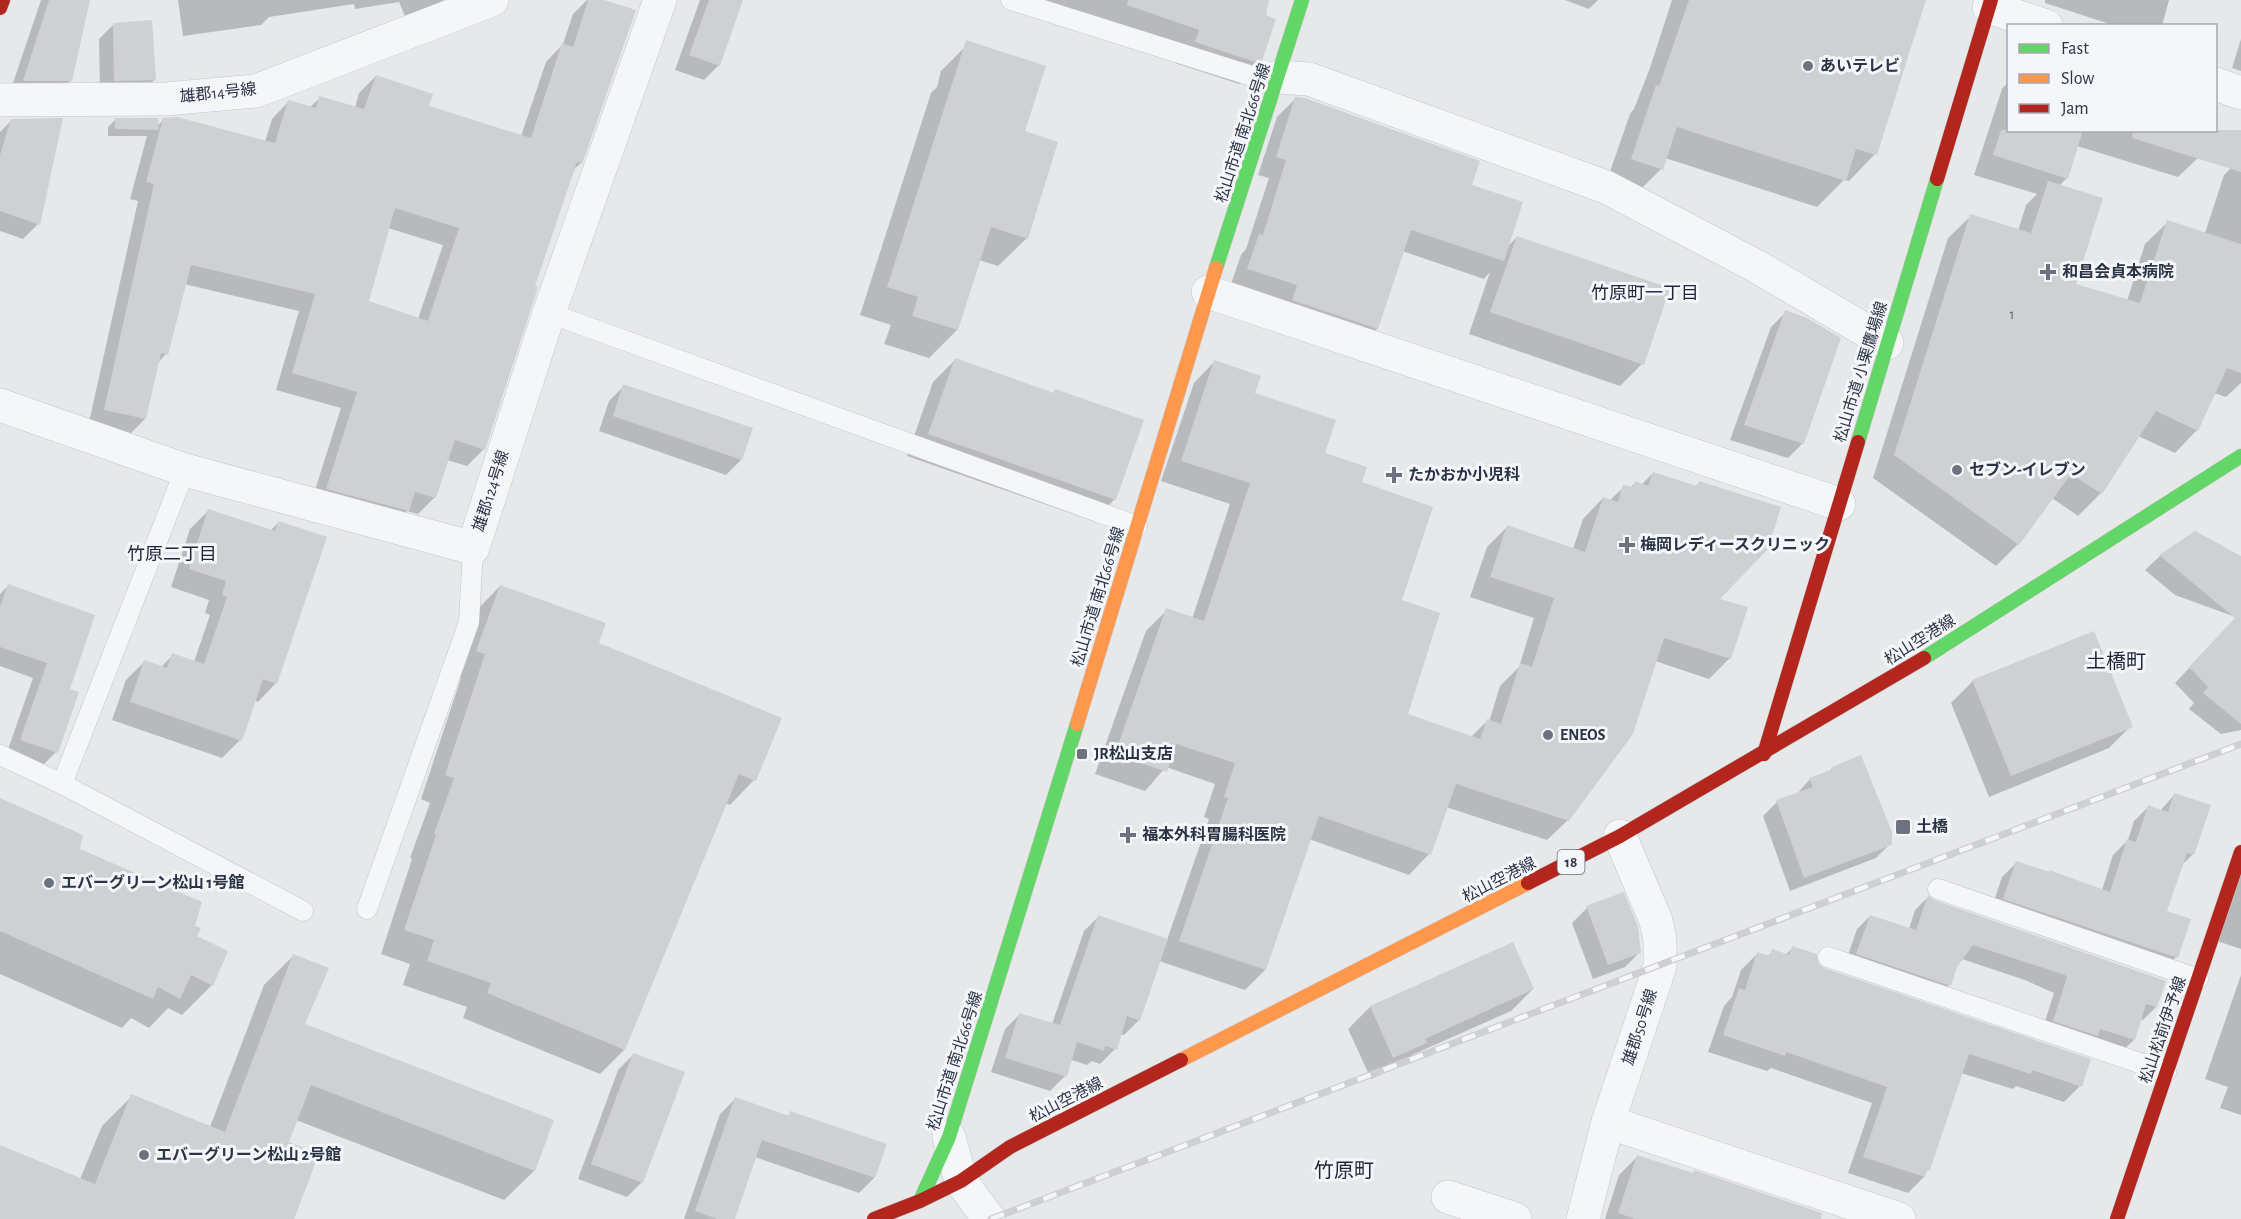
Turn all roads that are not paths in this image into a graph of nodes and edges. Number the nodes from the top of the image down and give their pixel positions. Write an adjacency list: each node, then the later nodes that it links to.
1 (3, 0): 7 (street)
2 (492, 0): 12 (street, 雄郡14号線)
3 (660, 0): 14 (street, 雄郡124号線)
4 (1011, 0): 9 (lane)
5 (1302, 0): 9 (street, 松山市道 南北66号線)
6 (1990, 3): 8 (street); 15 (street, 松山市道 小栗鷹場線)
7 (0, 8)
8 (2041, 24)
9 (1278, 77): 13 (street, 松山市道 南北66号線); 15 (street)
10 (2217, 84): 11 (street)
11 (2241, 93)
12 (0, 100)
13 (1208, 292): 19 (street); 20 (street, 松山市道 南北66号線)
14 (549, 313): 20 (lane); 21 (street, 雄郡124号線)
15 (1887, 343): 19 (street, 松山市道 小栗鷹場線)
16 (0, 405): 18 (street, 雄郡124号線)
17 (2241, 456): 22 (street, 松山空港線 / 18)
18 (185, 470): 21 (street, 雄郡124号線); 24 (lane)
19 (1839, 504): 22 (street, 松山市道 小栗鷹場線)
20 (1137, 526): 34 (street, 松山市道 南北66号線)
21 (473, 548): 28 (lane)
22 (1764, 754): 25 (street, 松山空港線 / 18)
23 (0, 755): 24 (lane)
24 (62, 784): 29 (lane)
25 (1620, 836): 33 (street, 雄郡50号線); 35 (street, 松山空港線 / 18)
26 (2241, 852): 31 (street, 松山松前伊予線)
27 (1938, 889): 31 (lane)
28 (367, 909)
29 (303, 911)
30 (1828, 957): 32 (lane)
31 (2198, 979): 32 (street, 松山松前伊予線)
32 (2166, 1072): 43 (street, 松山松前伊予線)
33 (1608, 1122): 41 (street, 雄郡50号線); 42 (street)
34 (949, 1137): 35 (street); 37 (street, 松山市道 南北66号線)
35 (961, 1181): 37 (street, 松山空港線 / 18); 39 (street)
36 (1448, 1197): 40 (street)
37 (915, 1210): 38 (street, 松山空港線 / 18)
38 (874, 1219)
39 (989, 1219)
40 (1515, 1219)
41 (1583, 1219)
42 (1899, 1219)
43 (2116, 1219)

